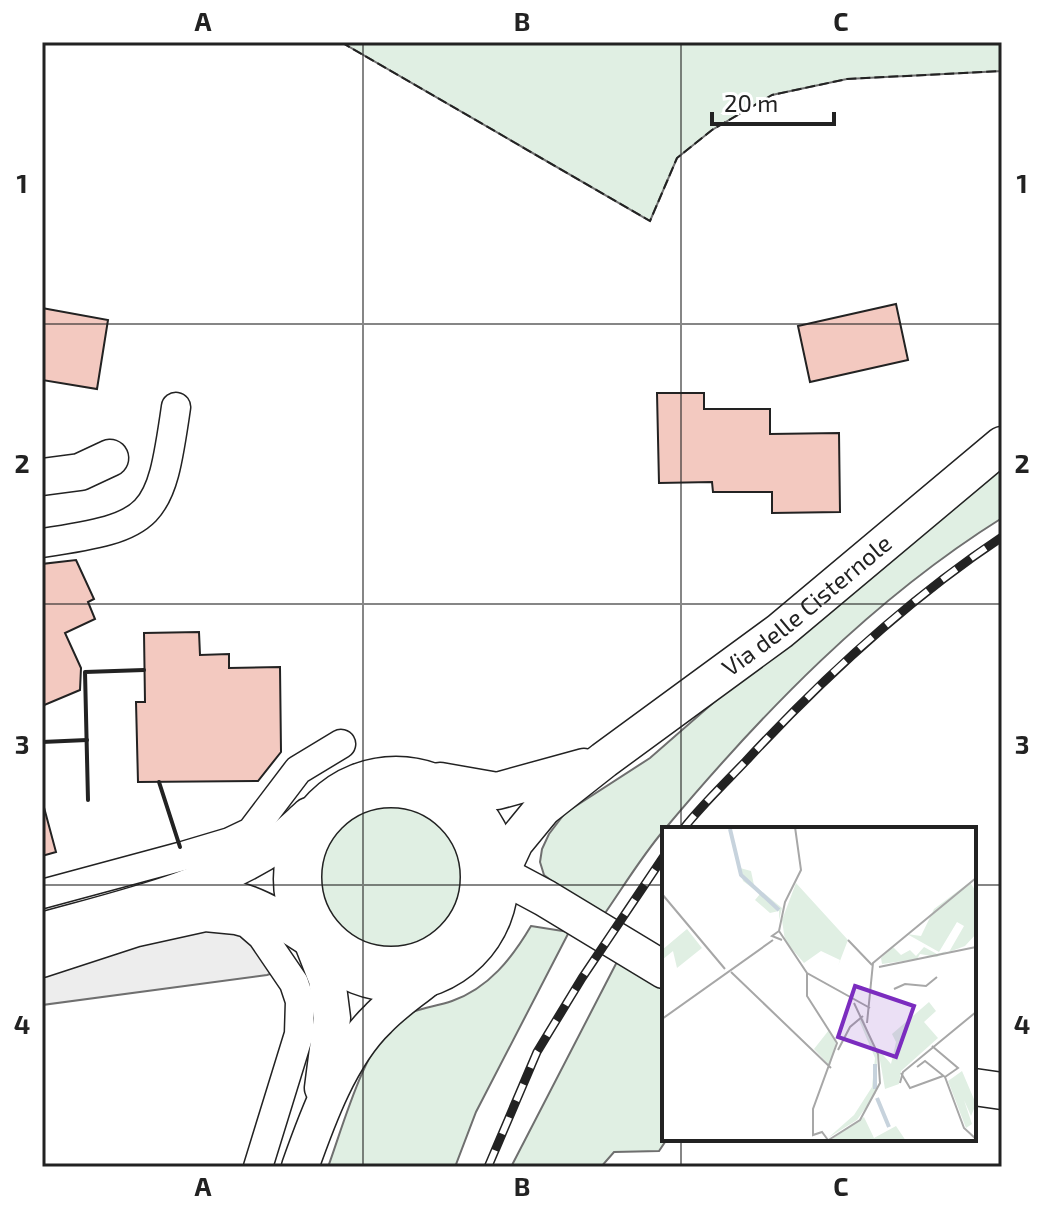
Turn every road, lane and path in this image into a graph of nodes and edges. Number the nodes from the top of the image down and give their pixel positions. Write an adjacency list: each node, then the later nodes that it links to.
1 (176, 407): 5 (street)
2 (1002, 445): 7 (street, Via delle Cisternole)
3 (110, 458): 4 (street)
4 (42, 477)
5 (42, 543)
6 (341, 744): 11 (street)
7 (604, 760): 8 (street, Via delle Cisternole); 10 (street, Via delle Cisternole)
8 (407, 785): 8 (street); 9 (street, Via delle Cisternole); 10 (street)
9 (324, 803): 12 (street); 14 (street)
10 (500, 874): 16 (street); 17 (street)
11 (42, 894)
12 (154, 899): 13 (street); 14 (street)
13 (42, 931)
14 (311, 939): 17 (street); 20 (street)
15 (42, 963): 21 (street)
16 (662, 969)
17 (426, 979): 20 (street)
18 (976, 1087): 19 (street)
19 (1002, 1091)
20 (318, 1117): 22 (street)
21 (258, 1167)
22 (300, 1167)

